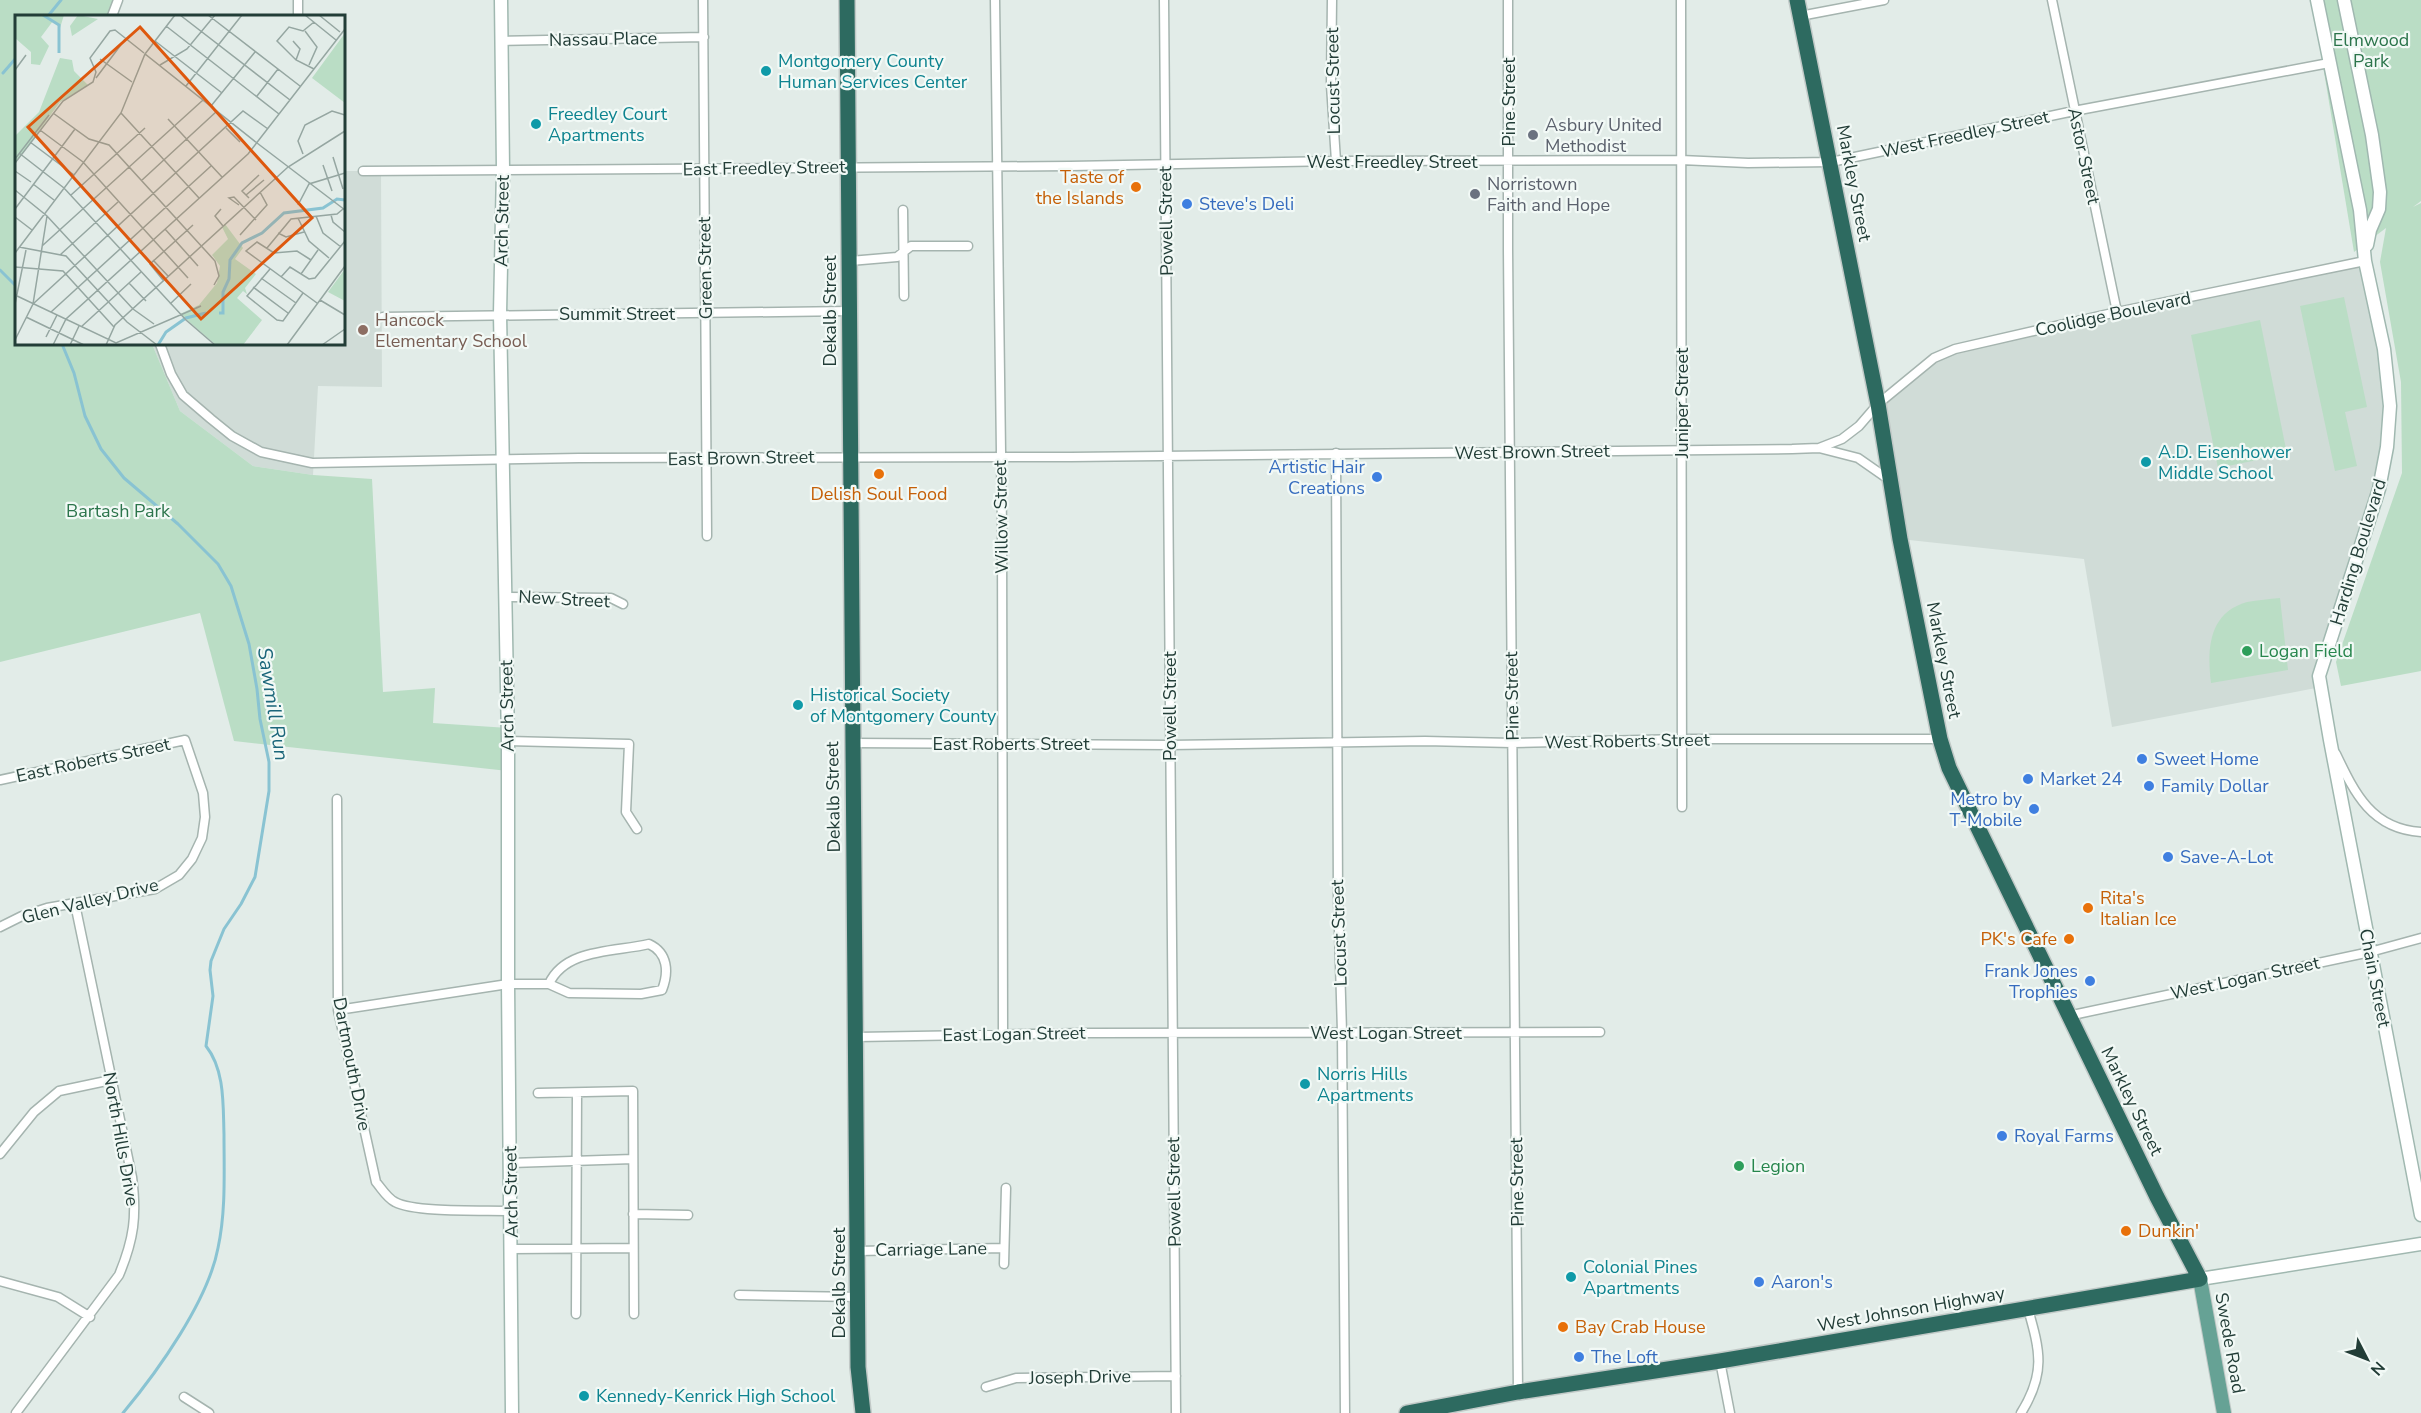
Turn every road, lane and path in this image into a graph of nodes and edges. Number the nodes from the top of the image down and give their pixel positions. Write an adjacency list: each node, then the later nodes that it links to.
1 (118, 0): 15 (street)
2 (501, 0): 18 (street, Arch Street)
3 (703, 0): 17 (street, Green Street)
4 (847, 0): 27 (highway, Dekalb Street)
5 (995, 0): 26 (street, Willow Street)
6 (1164, 0): 25 (street, Powell Street)
7 (1332, 0): 22 (street, Locust Street)
8 (1508, 0): 23 (street, Pine Street)
9 (1681, 0): 21 (street, Juniper Street)
10 (1797, 0): 16 (highway, Markley Street)
11 (1884, 0): 16 (street)
12 (2052, 0): 20 (street, Astor Street)
13 (2317, 0): 19 (street, Harding Boulevard)
14 (2344, 0): 35 (street, Harding Boulevard)
15 (112, 15)
16 (1800, 16): 24 (highway, Markley Street)
17 (704, 37): 18 (street, Nassau Place); 29 (street, Green Street)
18 (501, 41): 28 (street, Arch Street)
19 (2329, 63): 20 (street, West Freedley Street); 35 (street, Harding Boulevard)
20 (2074, 111): 24 (street, West Freedley Street); 38 (street, Astor Street)
21 (1681, 160): 23 (street, West Freedley Street); 24 (street, West Freedley Street); 45 (street, Juniper Street)
22 (1336, 161): 23 (street, West Freedley Street); 25 (street, West Freedley Street)
23 (1509, 161): 46 (street, Pine Street)
24 (1831, 162): 43 (highway, Markley Street)
25 (1165, 165): 26 (street, East Freedley Street); 48 (street, Powell Street)
26 (996, 166): 27 (street, East Freedley Street); 50 (street, Willow Street)
27 (849, 167): 29 (street, East Freedley Street); 34 (highway, Dekalb Street)
28 (503, 169): 29 (street, East Freedley Street); 30 (street, East Freedley Street); 39 (street, Arch Street)
29 (704, 169): 40 (street, Green Street)
30 (363, 171)
31 (903, 210): 33 (street)
32 (968, 246): 33 (street)
33 (904, 249): 34 (street); 36 (street)
34 (850, 261): 37 (highway, Dekalb Street)
35 (2365, 261): 38 (street, Coolidge Boulevard); 60 (street, Harding Boulevard)
36 (904, 296)
37 (850, 311): 40 (street, Summit Street); 49 (highway, Dekalb Street)
38 (2117, 312): 43 (street, Coolidge Boulevard)
39 (500, 314): 40 (street, Summit Street); 41 (street, Summit Street); 51 (street, Arch Street)
40 (705, 314): 52 (street, Green Street)
41 (383, 316)
42 (159, 345): 51 (street, East Brown Street)
43 (1878, 405): 44 (street, West Brown Street); 53 (highway, Markley Street)
44 (1819, 448): 45 (street, West Brown Street); 53 (street)
45 (1682, 450): 46 (street, West Brown Street); 57 (street, Juniper Street)
46 (1510, 452): 47 (street, West Brown Street); 64 (street, Pine Street)
47 (1336, 453): 48 (street, West Brown Street); 62 (street, Locust Street)
48 (1169, 454): 50 (street, East Brown Street); 66 (street, Powell Street)
49 (850, 456): 50 (street, East Brown Street); 52 (street, East Brown Street); 63 (highway, Dekalb Street)
50 (1001, 456): 65 (street, Willow Street)
51 (503, 459): 52 (street, East Brown Street); 55 (street, Arch Street)
52 (705, 459): 54 (street, Green Street)
53 (1891, 481): 58 (highway, Markley Street)
54 (707, 536)
55 (505, 597): 56 (street, New Street); 61 (street, Arch Street)
56 (623, 604)
57 (1683, 739): 58 (street, West Roberts Street); 64 (street, West Roberts Street); 69 (street, Juniper Street)
58 (1940, 739): 79 (highway, Markley Street)
59 (185, 740): 67 (street, East Roberts Street); 72 (street, Glen Valley Drive)
60 (2330, 740): 71 (street, Harding Boulevard); 75 (street, Chain Street)
61 (508, 741): 70 (street); 76 (street, Arch Street)
62 (1337, 742): 64 (street, West Roberts Street); 66 (street, West Roberts Street); 81 (street, Locust Street)
63 (852, 743): 65 (street, East Roberts Street); 85 (highway, Dekalb Street)
64 (1512, 743): 82 (street, Pine Street)
65 (1002, 745): 66 (street, East Roberts Street); 84 (street, Willow Street)
66 (1170, 745): 80 (street, Powell Street)
67 (0, 780)
68 (337, 799): 78 (street, Dartmouth Drive)
69 (1682, 807)
70 (637, 829)
71 (2421, 832)
72 (75, 904): 73 (street, Glen Valley Drive); 86 (street, North Hills Drive)
73 (0, 927)
74 (2421, 938): 75 (street, West Logan Street)
75 (2370, 952): 79 (street, West Logan Street); 97 (street, Chain Street)
76 (508, 984): 77 (street); 78 (street); 92 (street, Arch Street)
77 (549, 984): 77 (street)
78 (338, 1010): 94 (street, Dartmouth Drive)
79 (2068, 1016): 105 (highway, Markley Street)
80 (1172, 1032): 81 (street, West Logan Street); 84 (street, East Logan Street); 114 (street, Powell Street)
81 (1342, 1032): 82 (street, West Logan Street); 123 (street, Locust Street)
82 (1516, 1032): 83 (street, West Logan Street); 116 (street, Pine Street)
83 (1600, 1032)
84 (1003, 1034): 85 (street, East Logan Street)
85 (857, 1037): 103 (highway, Dekalb Street)
86 (111, 1080): 89 (street); 112 (street, North Hills Drive)
87 (538, 1093): 88 (street)
88 (577, 1093): 90 (street); 91 (street)
89 (0, 1154)
90 (633, 1159): 91 (street); 95 (street)
91 (576, 1160): 92 (street); 99 (street)
92 (511, 1163): 94 (street, Arch Street)
93 (1006, 1188): 101 (street)
94 (512, 1210): 102 (street, Arch Street)
95 (633, 1214): 96 (street); 100 (street)
96 (688, 1215)
97 (2421, 1215)
98 (2421, 1244): 105 (street, West Johnson Highway)
99 (575, 1248): 100 (street); 102 (street); 110 (street)
100 (633, 1248): 111 (street)
101 (1004, 1248): 103 (street, Carriage Lane); 104 (street)
102 (512, 1249): 120 (street, Arch Street)
103 (858, 1251): 108 (highway, Dekalb Street)
104 (1004, 1264)
105 (2200, 1279): 109 (highway, West Johnson Highway); 127 (main road, Swede Road)
106 (0, 1281): 112 (street)
107 (739, 1295): 108 (street)
108 (859, 1297): 121 (highway, Dekalb Street)
109 (2028, 1309): 113 (highway, West Johnson Highway); 126 (street)
110 (576, 1314)
111 (634, 1314)
112 (90, 1317): 118 (street, North Hills Drive)
113 (1720, 1361): 116 (highway, West Johnson Highway); 125 (street)
114 (1176, 1376): 115 (street, Joseph Drive); 122 (street, Powell Street)
115 (986, 1387)
116 (1518, 1392): 124 (highway, West Johnson Highway)
117 (184, 1397): 119 (street)
118 (16, 1413)
119 (209, 1413)
120 (512, 1413)
121 (863, 1413)
122 (1176, 1413)
123 (1345, 1413)
124 (1413, 1413)
125 (1730, 1413)
126 (2021, 1413)
127 (2224, 1413)

